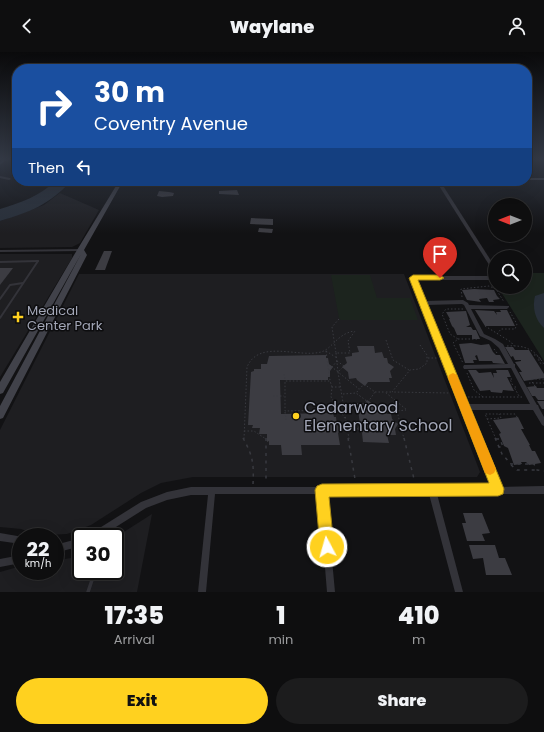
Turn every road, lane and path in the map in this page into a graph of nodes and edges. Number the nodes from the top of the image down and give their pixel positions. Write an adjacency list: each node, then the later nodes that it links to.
1 (118, 186): 3 (main road)
2 (441, 186): 5 (street)
3 (81, 250): 4 (street); 54 (main road); 77 (main road)
4 (0, 251)
5 (488, 259)
6 (0, 262): 8 (lane)
7 (488, 278): 11 (street)
8 (23, 283): 9 (lane); 14 (lane)
9 (0, 299)
10 (465, 300): 12 (path)
11 (423, 302): 13 (street); 68 (street)
12 (507, 307): 13 (street); 18 (path)
13 (466, 308): 19 (path); 36 (street)
14 (2, 312): 15 (lane)
15 (0, 318)
16 (340, 319): 21 (path)
17 (482, 325): 18 (path)
18 (497, 334): 25 (path)
19 (458, 339): 20 (path); 38 (path)
20 (484, 339)
21 (334, 340): 27 (path); 28 (path); 28 (path)
22 (386, 340): 39 (path)
23 (420, 345): 32 (path)
24 (506, 346): 25 (path)
25 (514, 346): 30 (path)
26 (497, 348): 29 (path)
27 (325, 350): 31 (path); 35 (path); 85 (path)
28 (336, 353): 31 (path)
29 (500, 354)
30 (534, 355)
31 (337, 358): 34 (path)
32 (428, 358): 33 (path); 39 (path)
33 (437, 358)
34 (337, 361): 37 (path); 41 (path); 41 (path)
35 (328, 364): 37 (path); 40 (path)
36 (513, 366): 38 (street); 46 (street)
37 (331, 367): 40 (path); 41 (path)
38 (465, 367): 64 (path)
39 (410, 370): 57 (path)
40 (328, 371): 44 (path)
41 (338, 372): 51 (path); 53 (path)
42 (284, 374): 45 (path)
43 (544, 379): 47 (path)
44 (330, 380): 45 (path); 50 (path)
45 (284, 381): 62 (path)
46 (522, 383): 47 (path); 69 (street)
47 (532, 383): 48 (path); 49 (path)
48 (544, 383)
49 (535, 386)
50 (332, 387): 51 (path); 70 (path)
51 (341, 387): 60 (path)
52 (514, 387): 52 (path); 65 (path)
53 (360, 389): 55 (path); 58 (path)
54 (0, 390)
55 (375, 392): 56 (path); 58 (path)
56 (385, 392): 57 (path); 67 (path)
57 (392, 392): 59 (path)
58 (356, 393): 60 (path)
59 (450, 393)
60 (342, 394): 83 (path)
61 (273, 396): 62 (path)
62 (285, 396): 71 (path)
63 (468, 397): 64 (path)
64 (483, 397): 65 (path)
65 (519, 397): 66 (path)
66 (522, 397)
67 (394, 400): 72 (path); 72 (path)
68 (465, 407): 69 (street); 96 (street)
69 (536, 407): 84 (street)
70 (338, 410): 71 (path); 83 (path)
71 (285, 411): 82 (path)
72 (397, 411): 73 (path); 95 (path)
73 (386, 414)
74 (489, 414): 75 (path); 80 (path); 81 (path)
75 (499, 414): 76 (path); 81 (path)
76 (509, 414): 78 (path); 79 (path)
77 (0, 416)
78 (510, 417)
79 (517, 417)
80 (487, 419): 81 (path); 86 (path)
81 (491, 419)
82 (286, 420)
83 (346, 421): 94 (path)
84 (544, 423)
85 (243, 431): 93 (path); 101 (path)
86 (496, 440): 87 (path); 87 (path)
87 (499, 447): 88 (path)
88 (511, 464): 89 (path); 90 (path)
89 (522, 464): 90 (path); 91 (path)
90 (525, 470): 91 (path)
91 (537, 470): 92 (path)
92 (544, 471)
93 (266, 479)
94 (355, 479)
95 (414, 479)
96 (498, 489): 98 (street); 99 (street)
97 (322, 490): 98 (street); 101 (street); 110 (street)
98 (432, 490): 111 (street)
99 (544, 490)
100 (212, 491): 101 (street); 102 (street); 109 (street)
101 (253, 491)
102 (108, 528)
103 (0, 537): 104 (street)
104 (12, 539)
105 (12, 561): 106 (street)
106 (0, 563)
107 (92, 580): 108 (lane)
108 (88, 592)
109 (202, 592)
110 (331, 592)
111 (460, 592)

